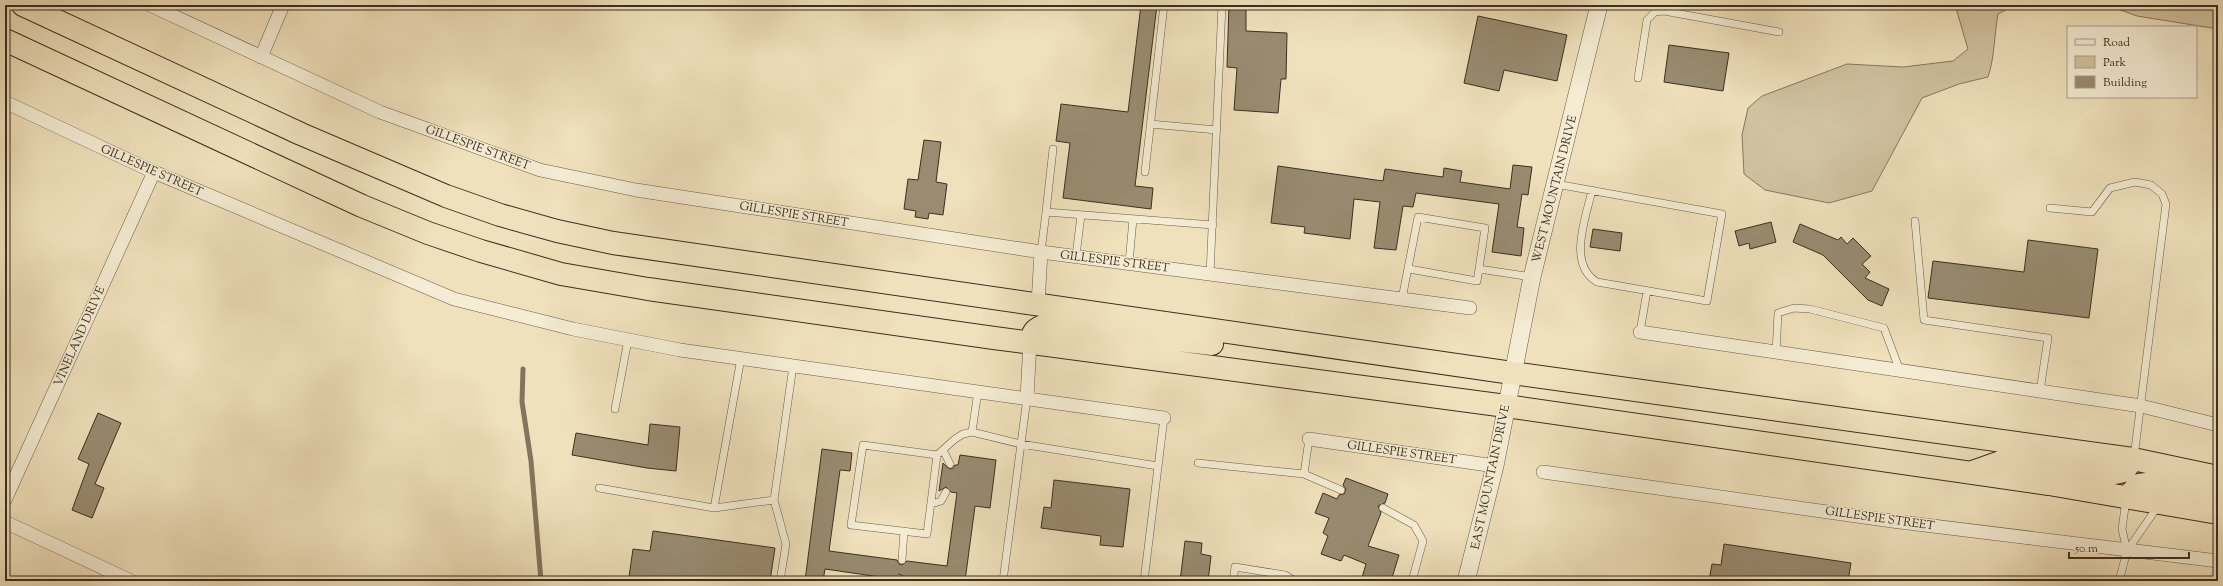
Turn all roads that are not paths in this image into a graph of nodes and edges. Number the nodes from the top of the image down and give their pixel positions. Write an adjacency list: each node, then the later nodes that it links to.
1 (23, 5): 35 (highway)
2 (150, 5): 10 (street, GILLESPIE STREET)
3 (283, 5): 10 (street)
4 (1164, 5): 13 (lane)
5 (1222, 5): 14 (lane)
6 (1600, 5): 18 (street, WEST MOUNTAIN DRIVE)
7 (1664, 8): 8 (lane); 11 (lane)
8 (1779, 32)
9 (5, 40): 39 (highway)
10 (261, 57): 26 (street, GILLESPIE STREET)
11 (1638, 78)
12 (5, 102): 16 (street, GILLESPIE STREET)
13 (1150, 124): 14 (lane); 17 (lane)
14 (1217, 130): 25 (lane)
15 (1053, 149): 21 (lane)
16 (154, 172): 38 (street, GILLESPIE STREET); 73 (street, VINELAND DRIVE)
17 (1144, 172)
18 (1555, 184): 19 (lane); 32 (street, WEST MOUNTAIN DRIVE)
19 (1592, 190): 33 (lane); 33 (lane)
20 (2050, 208): 50 (lane)
21 (1046, 212): 22 (lane); 26 (lane)
22 (1081, 215): 23 (lane); 27 (lane)
23 (1133, 219): 25 (lane); 28 (lane)
24 (1915, 221): 47 (lane)
25 (1213, 225): 31 (lane)
26 (1041, 252): 27 (street, GILLESPIE STREET); 35 (street)
27 (1076, 256): 28 (street, GILLESPIE STREET)
28 (1129, 263): 31 (street, GILLESPIE STREET)
29 (1409, 269): 30 (lane); 30 (lane); 34 (lane)
30 (1479, 270): 32 (lane)
31 (1210, 274): 34 (street, GILLESPIE STREET)
32 (1532, 277): 45 (street, WEST MOUNTAIN DRIVE)
33 (1647, 291): 37 (lane)
34 (1402, 299): 36 (street, GILLESPIE STREET)
35 (1038, 304): 40 (highway)
36 (1470, 308)
37 (1640, 332): 41 (street)
38 (628, 340): 42 (street, GILLESPIE STREET); 51 (lane)
39 (1030, 342): 40 (highway); 48 (street); 49 (highway)
40 (1328, 347): 45 (highway)
41 (1776, 352): 44 (street); 44 (lane)
42 (741, 358): 43 (street, GILLESPIE STREET); 77 (lane)
43 (793, 366): 46 (street, GILLESPIE STREET); 74 (lane)
44 (1900, 371): 47 (street)
45 (1512, 373): 49 (street, EAST MOUNTAIN DRIVE); 59 (highway)
46 (978, 391): 48 (street, GILLESPIE STREET); 54 (lane)
47 (2040, 391): 50 (street)
48 (1027, 398): 52 (street, GILLESPIE STREET); 56 (lane)
49 (1506, 406): 63 (street, EAST MOUNTAIN DRIVE); 65 (highway)
50 (2141, 406): 53 (street); 59 (lane)
51 (616, 409)
52 (1164, 418): 62 (lane)
53 (2218, 425)
54 (972, 432): 56 (lane); 57 (lane)
55 (1309, 439): 63 (street, GILLESPIE STREET); 66 (lane)
56 (1021, 444): 62 (lane); 85 (lane)
57 (943, 450): 58 (lane); 61 (lane)
58 (937, 456): 76 (lane); 81 (lane)
59 (2133, 459): 65 (highway); 67 (highway)
60 (1198, 463): 66 (lane)
61 (950, 464)
62 (1158, 466): 89 (lane)
63 (1495, 466): 93 (street, EAST MOUNTAIN DRIVE)
64 (1543, 472): 82 (street, GILLESPIE STREET)
65 (1967, 473): 72 (highway)
66 (1304, 474): 69 (lane)
67 (2218, 477)
68 (599, 488): 77 (lane)
69 (1341, 490)
70 (946, 492): 76 (lane)
71 (2218, 494): 72 (highway)
72 (2126, 498): 75 (highway); 82 (lane)
73 (5, 500)
74 (774, 500): 77 (lane); 87 (lane)
75 (2159, 503): 79 (highway); 82 (lane)
76 (931, 504): 81 (lane)
77 (714, 508)
78 (1383, 508): 92 (lane)
79 (2218, 513)
80 (5, 522): 86 (street)
81 (904, 531): 83 (lane)
82 (2127, 551): 84 (street, GILLESPIE STREET); 94 (lane)
83 (902, 560)
84 (2218, 561)
85 (1003, 580): 88 (lane)
86 (131, 581)
87 (780, 581)
88 (1017, 581)
89 (1144, 581)
90 (1233, 581): 91 (lane)
91 (1295, 581)
92 (1412, 581)
93 (1466, 581)
94 (2119, 581)

